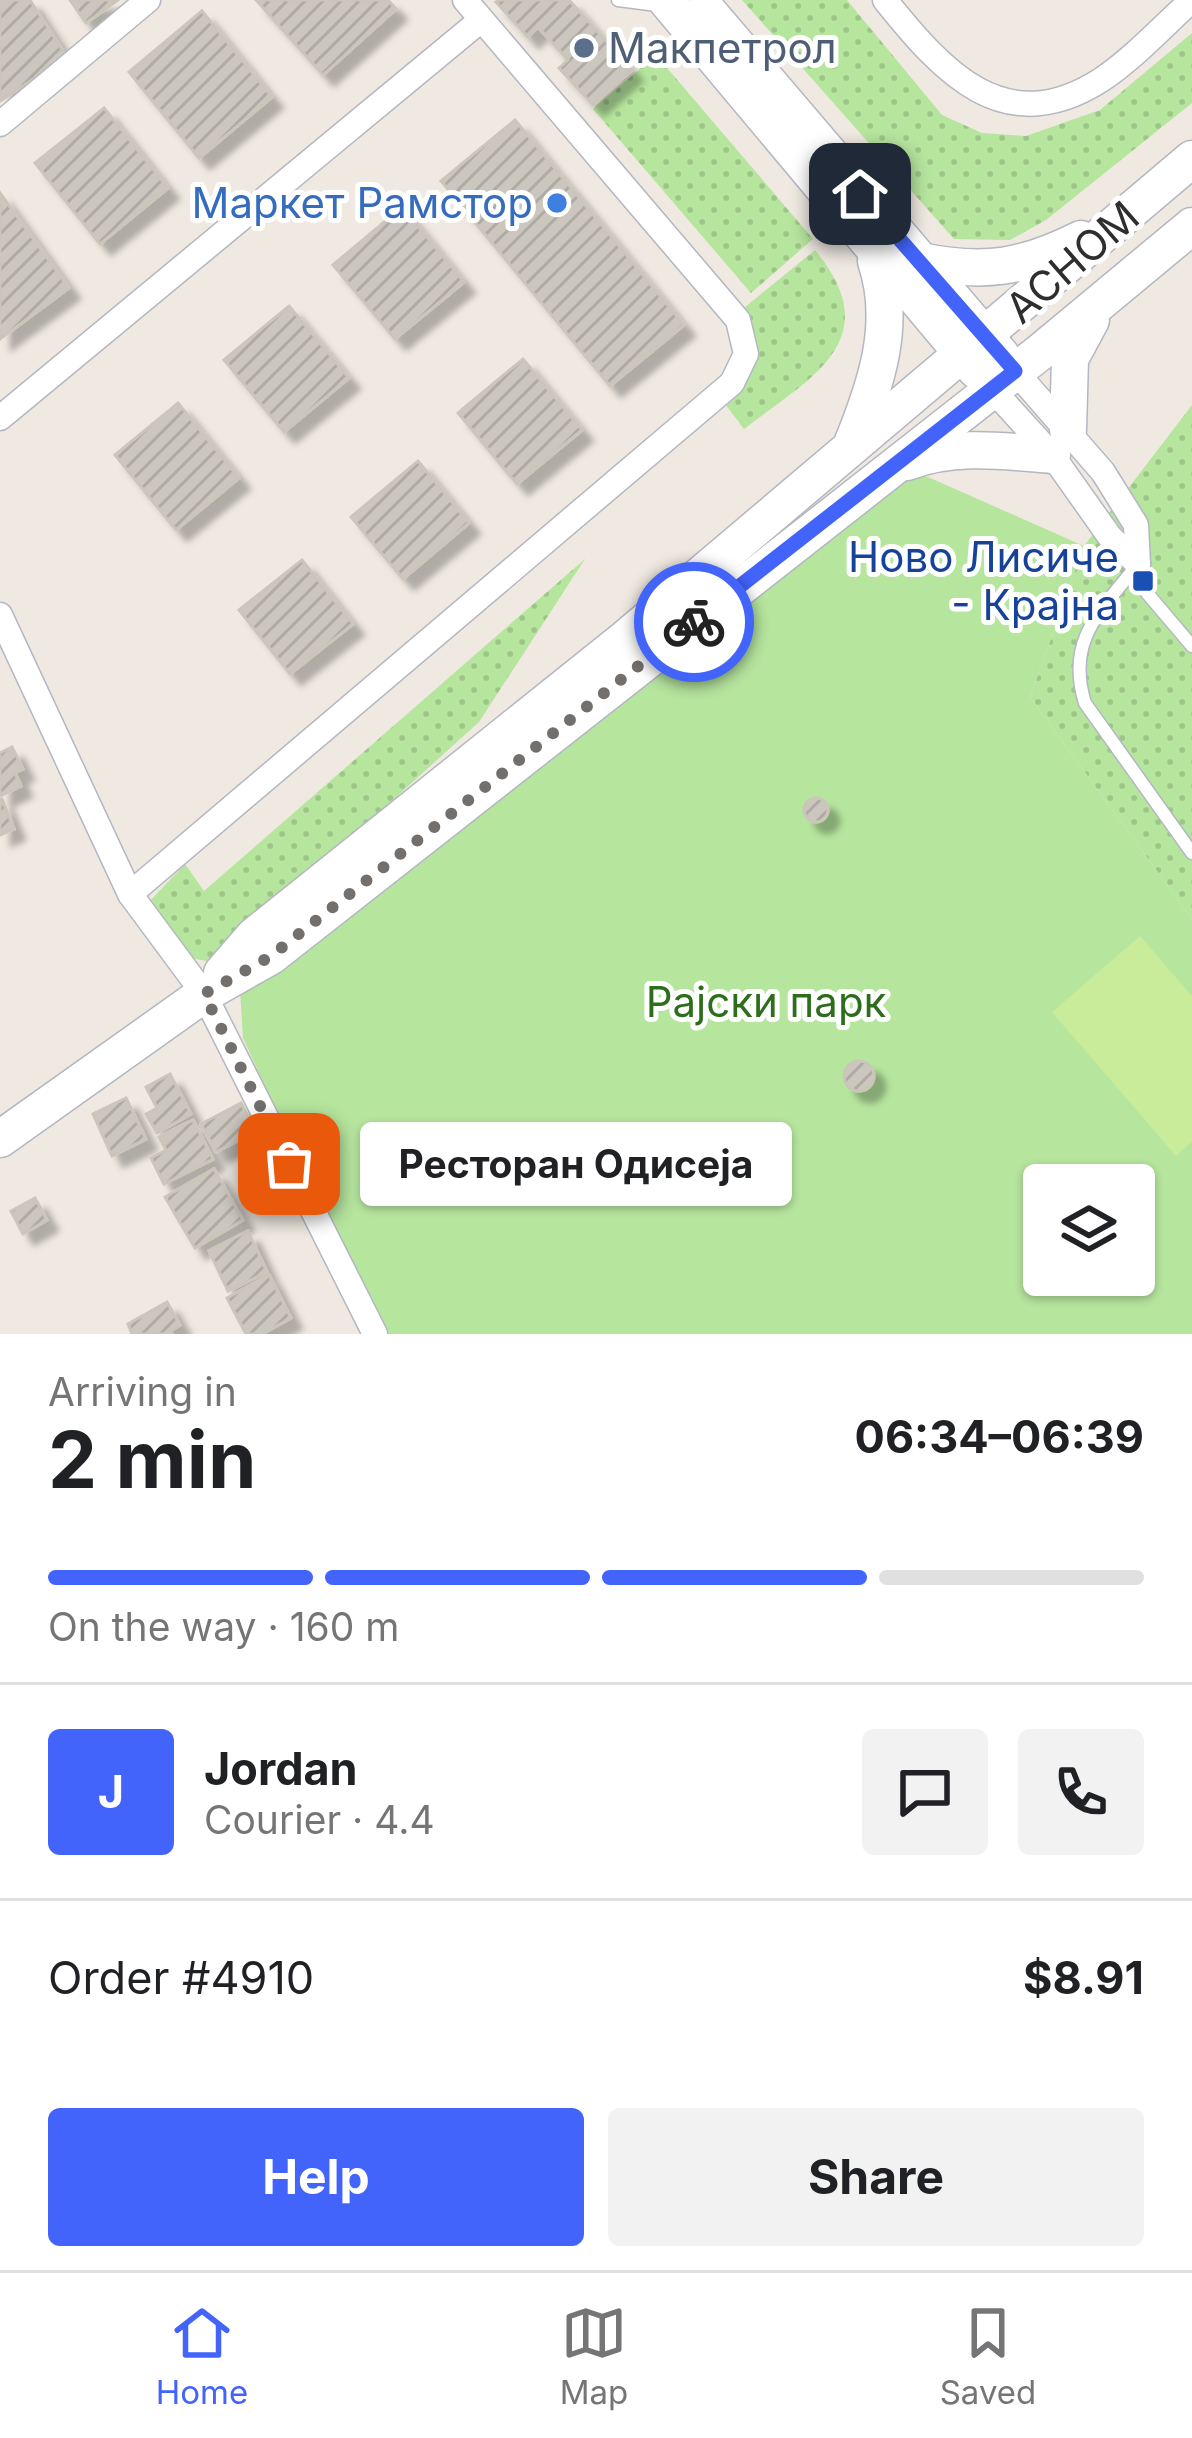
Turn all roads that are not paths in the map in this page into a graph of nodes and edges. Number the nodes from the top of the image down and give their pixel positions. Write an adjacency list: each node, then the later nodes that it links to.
1 (148, 0): 7 (street)
2 (618, 0): 5 (lane)
3 (886, 0): 4 (street)
4 (1192, 0)
5 (679, 2): 11 (street); 12 (street)
6 (473, 10): 16 (street); 24 (street)
7 (0, 124)
8 (1192, 159): 9 (street, АСНОМ)
9 (1117, 222): 12 (street); 14 (street, АСНОМ)
10 (1192, 226): 13 (street, АСНОМ)
11 (863, 236): 14 (street); 18 (street)
12 (920, 261): 14 (street)
13 (1110, 296): 15 (street, АСНОМ); 17 (street)
14 (974, 346): 15 (street); 18 (street, АСНОМ)
15 (1003, 379): 17 (street); 19 (street, АСНОМ)
16 (0, 418)
17 (1060, 443): 19 (street); 20 (street)
18 (850, 448): 25 (street, АСНОМ)
19 (887, 470): 25 (street, АСНОМ)
20 (1138, 564): 22 (lane); 23 (lane)
21 (0, 615): 24 (street)
22 (1192, 646)
23 (1192, 854)
24 (130, 894): 25 (street)
25 (204, 994): 26 (street); 27 (street)
26 (0, 1139)
27 (374, 1334)

